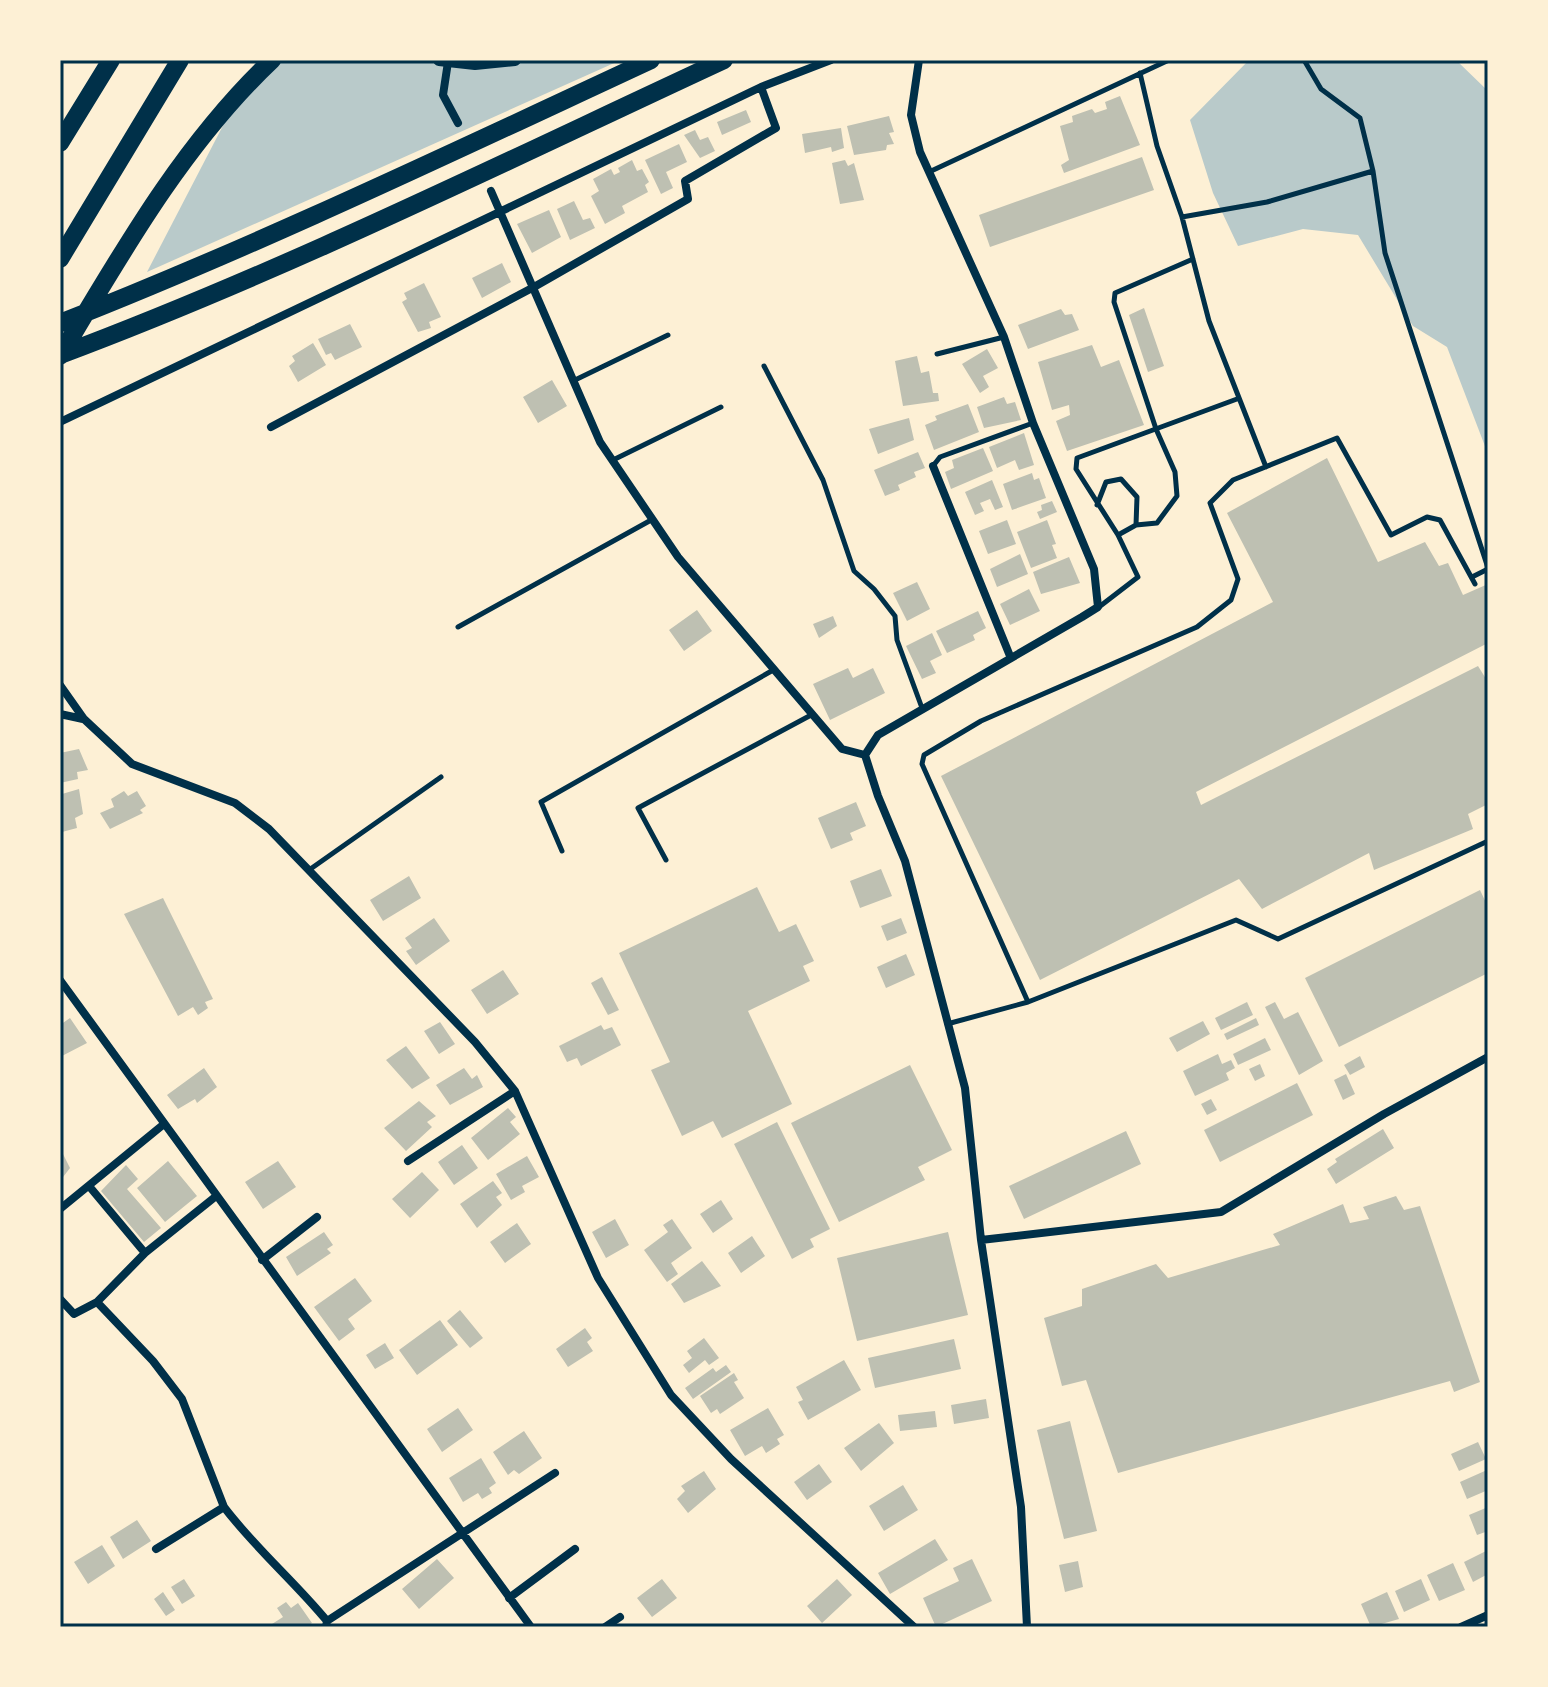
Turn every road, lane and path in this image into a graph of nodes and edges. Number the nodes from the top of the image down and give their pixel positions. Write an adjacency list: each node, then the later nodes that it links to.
1 (111, 60): 15 (highway)
2 (180, 60): 21 (highway)
3 (272, 60): 28 (highway)
4 (515, 60): 11 (street)
5 (651, 60): 24 (highway)
6 (724, 60): 28 (highway)
7 (831, 60): 13 (street)
8 (919, 60): 17 (street)
9 (1169, 60): 12 (lane)
10 (1304, 60): 16 (lane)
11 (444, 61): 14 (street)
12 (1140, 73): 17 (lane); 20 (lane)
13 (761, 87): 19 (street); 23 (street)
14 (458, 123)
15 (60, 143)
16 (1373, 171): 20 (lane); 44 (lane)
17 (928, 172): 26 (street)
18 (491, 191): 19 (street)
19 (501, 213): 23 (street); 33 (street)
20 (1182, 217): 22 (lane)
21 (60, 259)
22 (1193, 259): 31 (lane); 36 (lane)
23 (534, 287): 30 (street); 35 (street)
24 (60, 323)
25 (668, 335): 30 (lane)
26 (1004, 337): 27 (lane); 34 (street)
27 (937, 354)
28 (60, 355)
29 (764, 366): 52 (lane)
30 (575, 380): 37 (street)
31 (1237, 399): 36 (lane); 39 (lane)
32 (721, 407): 37 (lane)
33 (60, 422)
34 (1033, 423): 38 (lane); 47 (street)
35 (271, 427)
36 (1156, 429): 40 (lane); 42 (lane)
37 (613, 460): 41 (street)
38 (933, 466): 49 (street)
39 (1266, 467): 45 (lane); 63 (lane)
40 (1097, 505): 42 (lane); 43 (lane)
41 (653, 519): 48 (lane); 50 (street)
42 (1136, 525): 43 (lane)
43 (1118, 535): 47 (lane)
44 (1488, 568): 45 (lane)
45 (1472, 577): 46 (lane)
46 (1475, 584)
47 (1098, 607): 49 (street)
48 (458, 627)
49 (1010, 656): 52 (street)
50 (775, 669): 54 (street); 59 (lane)
51 (60, 685): 55 (street)
52 (922, 708): 56 (street)
53 (60, 714): 55 (street)
54 (813, 714): 56 (street); 60 (lane)
55 (84, 719): 61 (street)
56 (865, 755): 64 (street)
57 (441, 777): 61 (lane)
58 (1488, 841): 63 (lane)
59 (562, 851)
60 (666, 860)
61 (308, 871): 66 (street)
62 (60, 980): 67 (street)
63 (1028, 1002): 64 (lane)
64 (946, 1024): 73 (street)
65 (1488, 1057): 73 (street)
66 (515, 1091): 68 (street); 89 (street)
67 (164, 1124): 69 (street); 70 (street)
68 (408, 1161)
69 (89, 1186): 71 (street); 74 (street)
70 (215, 1197): 74 (street); 75 (street)
71 (60, 1209)
72 (317, 1217): 75 (street)
73 (981, 1240): 90 (street)
74 (145, 1253): 77 (street)
75 (262, 1260): 80 (street)
76 (60, 1299): 77 (street)
77 (97, 1302): 79 (street)
78 (555, 1473): 80 (street)
79 (224, 1507): 81 (street); 86 (street)
80 (461, 1532): 83 (street); 86 (street)
81 (156, 1549)
82 (575, 1549): 83 (street)
83 (509, 1598): 87 (street)
84 (1488, 1615): 91 (street)
85 (620, 1617): 88 (street)
86 (326, 1624)
87 (531, 1627)
88 (605, 1627)
89 (914, 1627)
90 (1027, 1627)
91 (1461, 1627)

